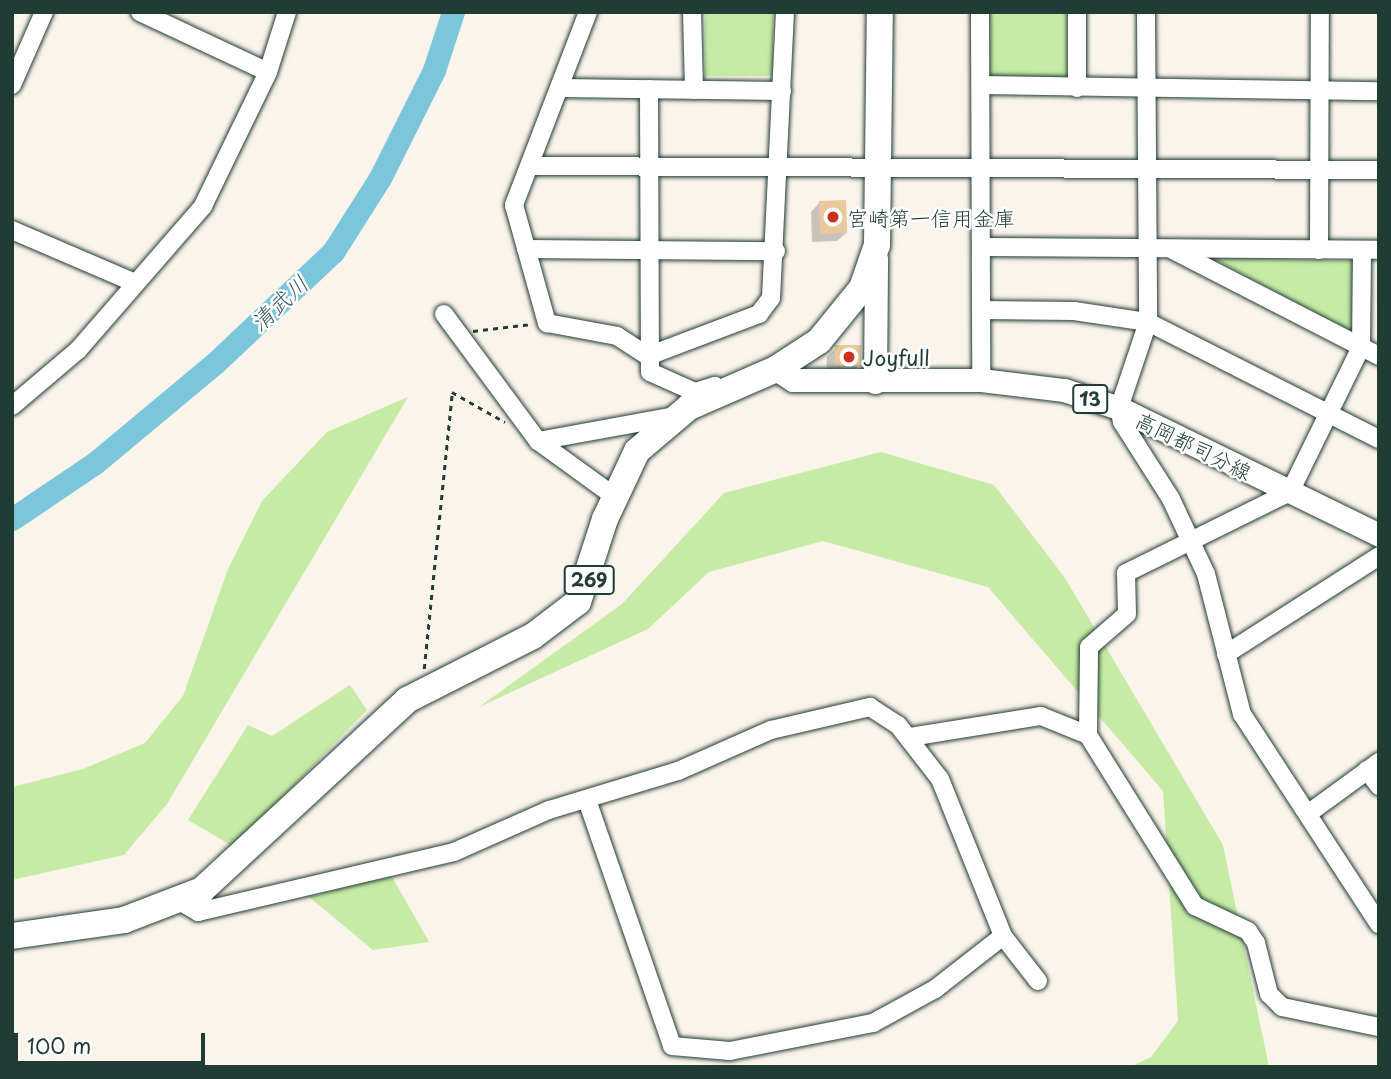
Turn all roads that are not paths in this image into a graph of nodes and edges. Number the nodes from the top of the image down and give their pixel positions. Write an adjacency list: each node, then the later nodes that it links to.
1 (44, 12): 13 (street)
2 (140, 12): 12 (street)
3 (287, 12): 12 (street)
4 (588, 12): 15 (street)
5 (692, 12): 18 (street)
6 (785, 12): 21 (street)
7 (880, 12): 25 (highway, 269)
8 (980, 12): 14 (street)
9 (1076, 12): 16 (street)
10 (1146, 12): 19 (street)
11 (1320, 12): 20 (street)
12 (268, 72): 41 (street)
13 (12, 85)
14 (981, 85): 16 (street); 27 (street)
15 (561, 88): 17 (street); 26 (street)
16 (1077, 88): 19 (street)
17 (649, 89): 18 (street); 23 (street)
18 (694, 90): 21 (street)
19 (1146, 90): 20 (street); 28 (street)
20 (1320, 90): 22 (street); 29 (street)
21 (782, 91): 24 (street)
22 (1379, 91)
23 (649, 165): 24 (street); 26 (street); 39 (street)
24 (779, 165): 25 (street); 40 (street)
25 (878, 165): 27 (street); 32 (highway, 269)
26 (532, 166): 35 (street)
27 (981, 166): 28 (street); 33 (street)
28 (1147, 168): 29 (street); 34 (street)
29 (1319, 170): 30 (street); 37 (street)
30 (1379, 170)
31 (12, 230): 41 (street)
32 (877, 246): 48 (highway, 269); 50 (main road)
33 (981, 247): 34 (street); 42 (street)
34 (1147, 248): 36 (street); 44 (street)
35 (526, 249): 39 (street); 46 (street)
36 (1170, 249): 37 (street); 45 (street)
37 (1319, 250): 38 (street)
38 (1370, 250): 45 (street)
39 (649, 251): 40 (street); 46 (street)
40 (776, 251): 46 (street)
41 (135, 283): 51 (street)
42 (981, 310): 44 (street); 49 (street)
43 (444, 314): 56 (street)
44 (1148, 322): 52 (street); 53 (street)
45 (1361, 347): 47 (street); 53 (street)
46 (648, 356): 48 (street)
47 (1379, 356)
48 (776, 369): 50 (main road, 高岡都司分線 / 13); 54 (highway, 269)
49 (981, 380): 50 (main road, 高岡都司分線 / 13); 52 (main road, 高岡都司分線 / 13)
50 (875, 382)
51 (12, 407)
52 (1119, 408): 57 (main road, 高岡都司分線 / 13); 60 (street)
53 (1328, 412): 55 (street); 57 (street)
54 (678, 415): 56 (street); 58 (highway, 269)
55 (1379, 439)
56 (538, 441): 58 (street)
57 (1290, 492): 59 (main road, 高岡都司分線 / 13); 60 (street)
58 (615, 497): 69 (highway, 269)
59 (1379, 535)
60 (1192, 543): 62 (street); 63 (street)
61 (1379, 556): 62 (street)
62 (1226, 654): 68 (street)
63 (1088, 735): 64 (street); 74 (street)
64 (910, 737): 67 (street); 72 (street)
65 (1373, 766): 66 (street); 68 (street)
66 (1379, 786)
67 (587, 800): 69 (street); 72 (street)
68 (1309, 813): 70 (street)
69 (181, 902): 71 (highway, 269)
70 (1379, 924)
71 (12, 936)
72 (1003, 936): 73 (street)
73 (1038, 981)
74 (1379, 1027)

